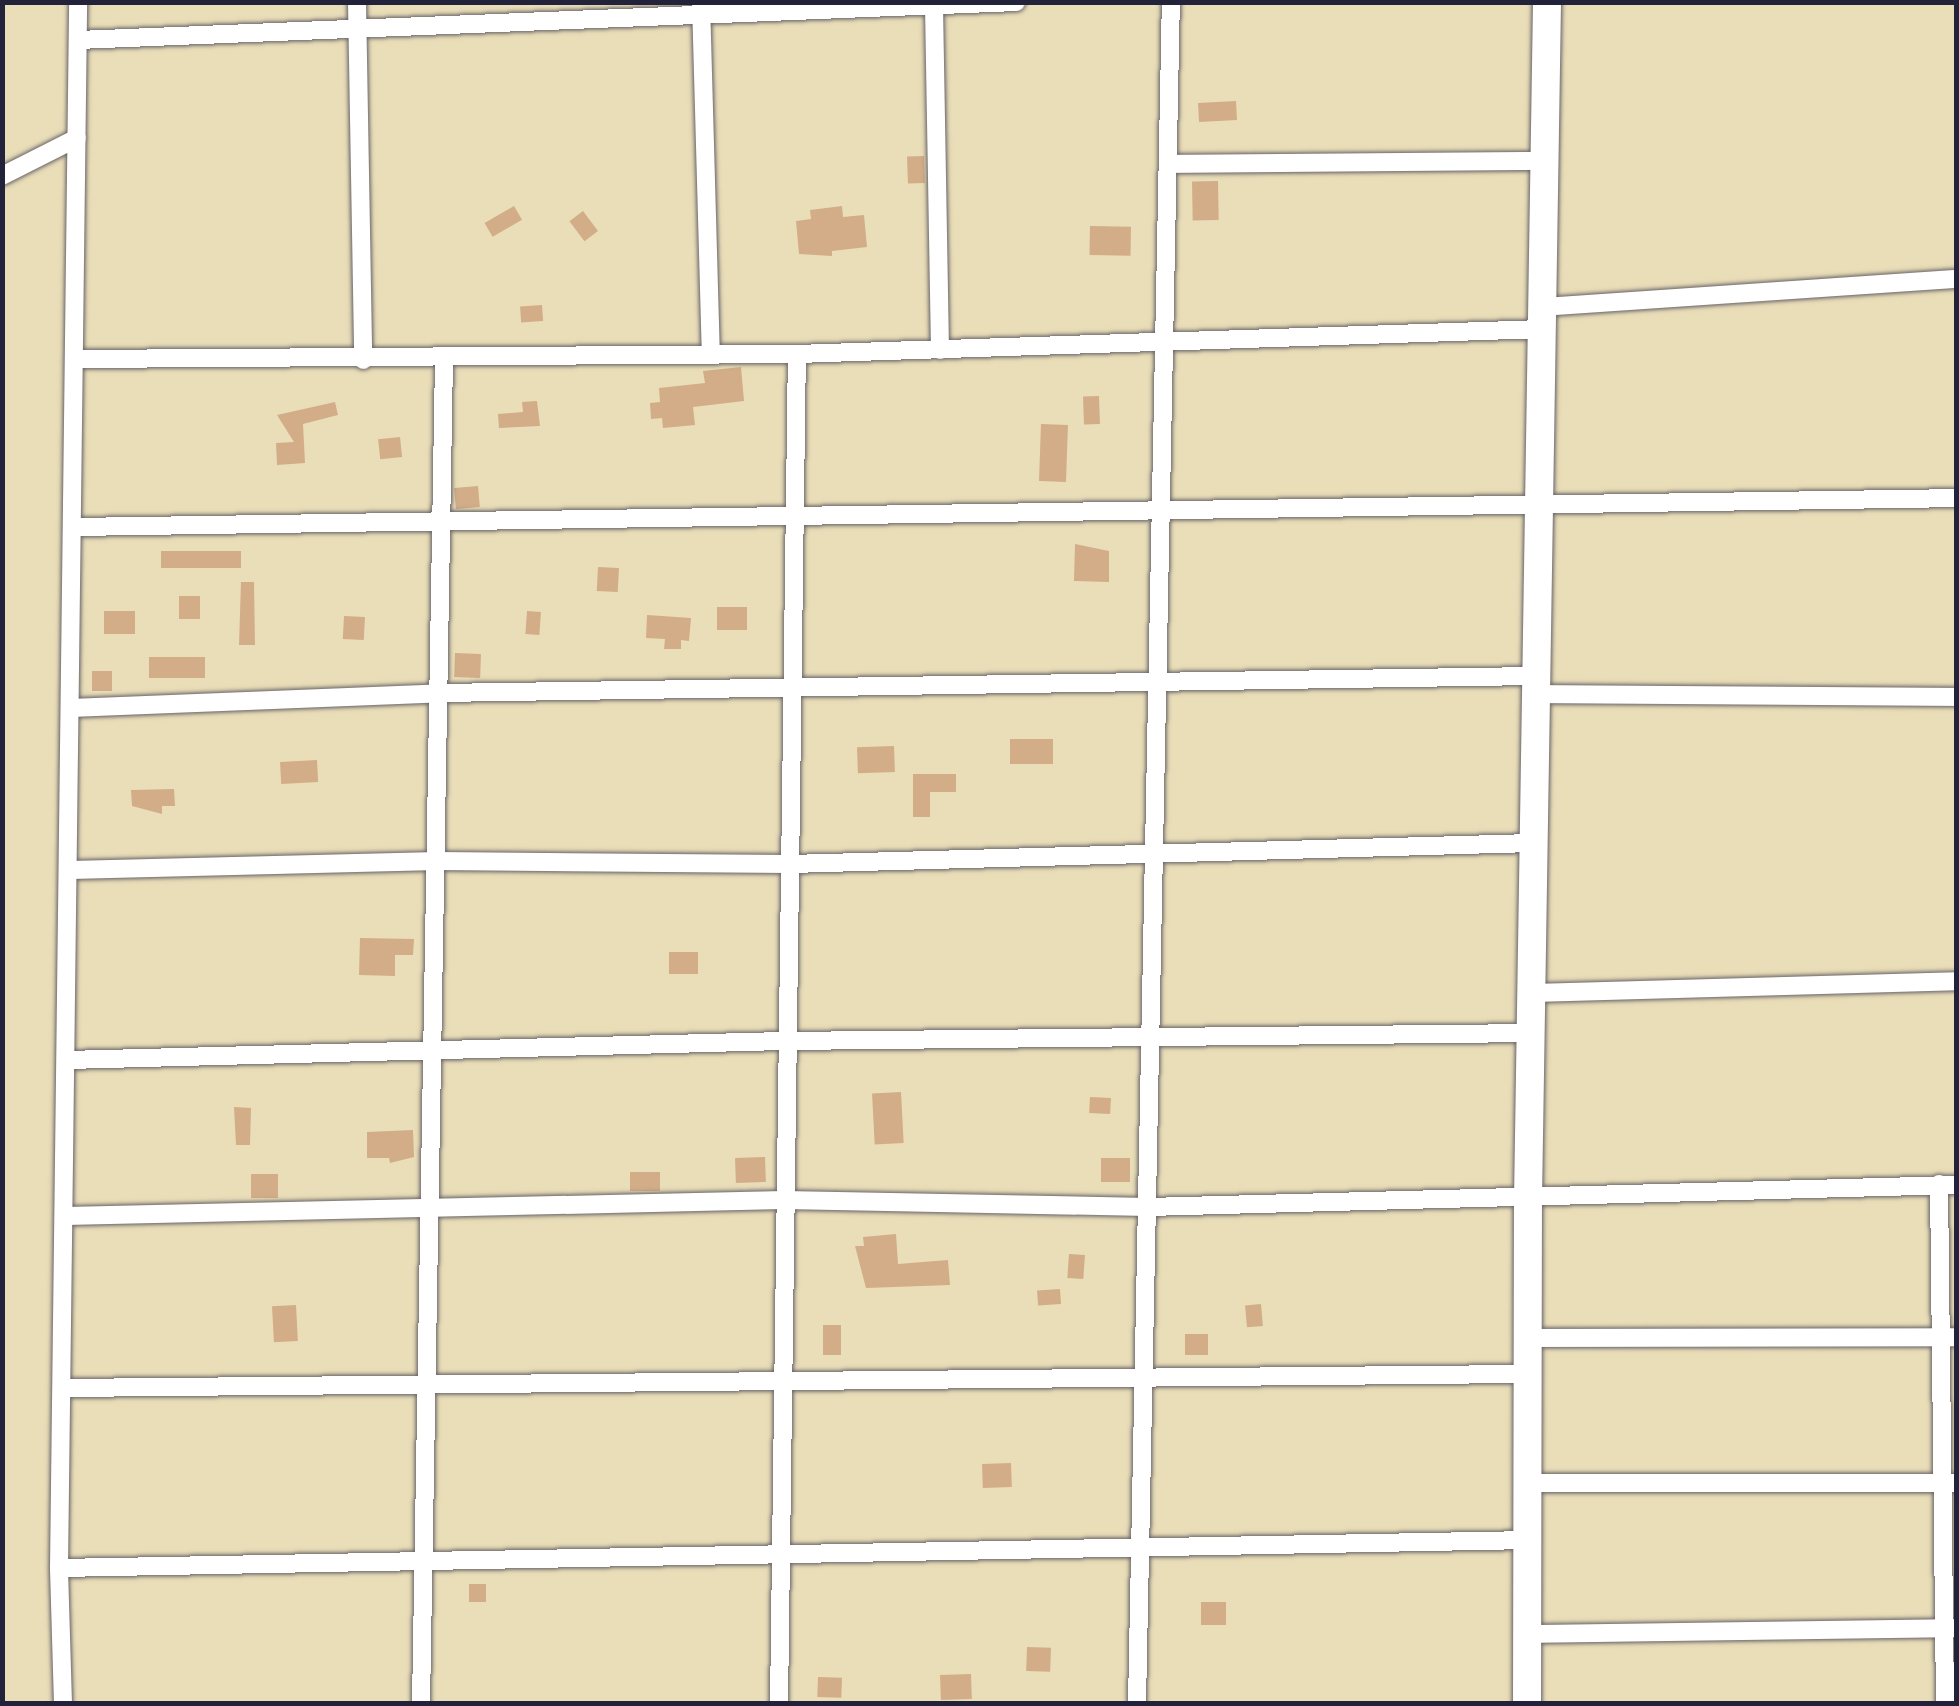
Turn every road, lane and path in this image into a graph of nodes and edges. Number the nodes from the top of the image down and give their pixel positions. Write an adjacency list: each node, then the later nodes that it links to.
1 (78, 2): 9 (street)
2 (358, 2): 8 (street)
3 (1016, 2): 6 (street)
4 (1171, 2): 12 (street)
5 (1547, 2): 11 (street)
6 (934, 6): 7 (street); 17 (street)
7 (701, 10): 8 (street); 18 (street)
8 (358, 30): 9 (street); 21 (street)
9 (78, 40): 10 (street)
10 (77, 138): 13 (street); 20 (street)
11 (1545, 161): 12 (street); 15 (street)
12 (1168, 164): 16 (street)
13 (2, 176)
14 (1956, 279): 15 (street)
15 (1542, 318): 16 (street); 24 (street)
16 (1164, 345): 17 (street); 25 (street)
17 (940, 350): 19 (street)
18 (711, 354): 19 (street); 22 (street)
19 (798, 354): 26 (street)
20 (76, 359): 21 (street); 28 (street)
21 (362, 360): 22 (street)
22 (444, 360): 27 (street)
23 (1956, 498): 24 (street)
24 (1539, 506): 25 (street); 30 (street)
25 (1158, 511): 26 (street); 29 (street)
26 (798, 519): 27 (street); 31 (street)
27 (442, 520): 28 (street); 32 (street)
28 (74, 527): 34 (street)
29 (1158, 681): 30 (street); 31 (street); 36 (street)
30 (1536, 685): 33 (street); 35 (street)
31 (790, 689): 32 (street); 38 (street)
32 (440, 693): 34 (street); 37 (street)
33 (1956, 697)
34 (73, 708): 39 (street)
35 (1534, 843): 36 (street); 41 (street)
36 (1155, 850): 38 (street); 43 (street)
37 (438, 861): 38 (street); 39 (street); 45 (street)
38 (790, 864): 44 (street)
39 (70, 870): 46 (street)
40 (1956, 981): 41 (street)
41 (1533, 993): 42 (street)
42 (1532, 1033): 43 (street); 48 (street)
43 (1151, 1036): 44 (street); 50 (street)
44 (784, 1041): 45 (street); 49 (street)
45 (436, 1051): 46 (street); 51 (street)
46 (67, 1060): 52 (street)
47 (1948, 1185): 48 (street); 53 (street)
48 (1528, 1199): 50 (street); 54 (street)
49 (784, 1200): 50 (street); 51 (street); 56 (street)
50 (1148, 1207): 57 (street)
51 (430, 1209): 52 (street); 58 (street)
52 (65, 1216): 59 (street)
53 (1948, 1337): 54 (street); 61 (street)
54 (1530, 1338): 55 (street)
55 (1530, 1374): 57 (street); 60 (street)
56 (786, 1380): 57 (street); 58 (street); 64 (street)
57 (1145, 1382): 63 (street)
58 (429, 1386): 59 (street); 65 (street)
59 (63, 1388): 66 (street)
60 (1529, 1483): 61 (street); 62 (street)
61 (1949, 1483): 67 (street)
62 (1529, 1540): 63 (street); 68 (street)
63 (1142, 1547): 64 (street); 72 (street)
64 (784, 1554): 65 (street); 71 (street)
65 (422, 1557): 66 (street); 70 (street)
66 (59, 1568): 69 (street)
67 (1951, 1628): 68 (street); 74 (street)
68 (1528, 1634): 73 (street)
69 (63, 1704)
70 (421, 1704)
71 (779, 1704)
72 (1136, 1704)
73 (1528, 1704)
74 (1945, 1704)

